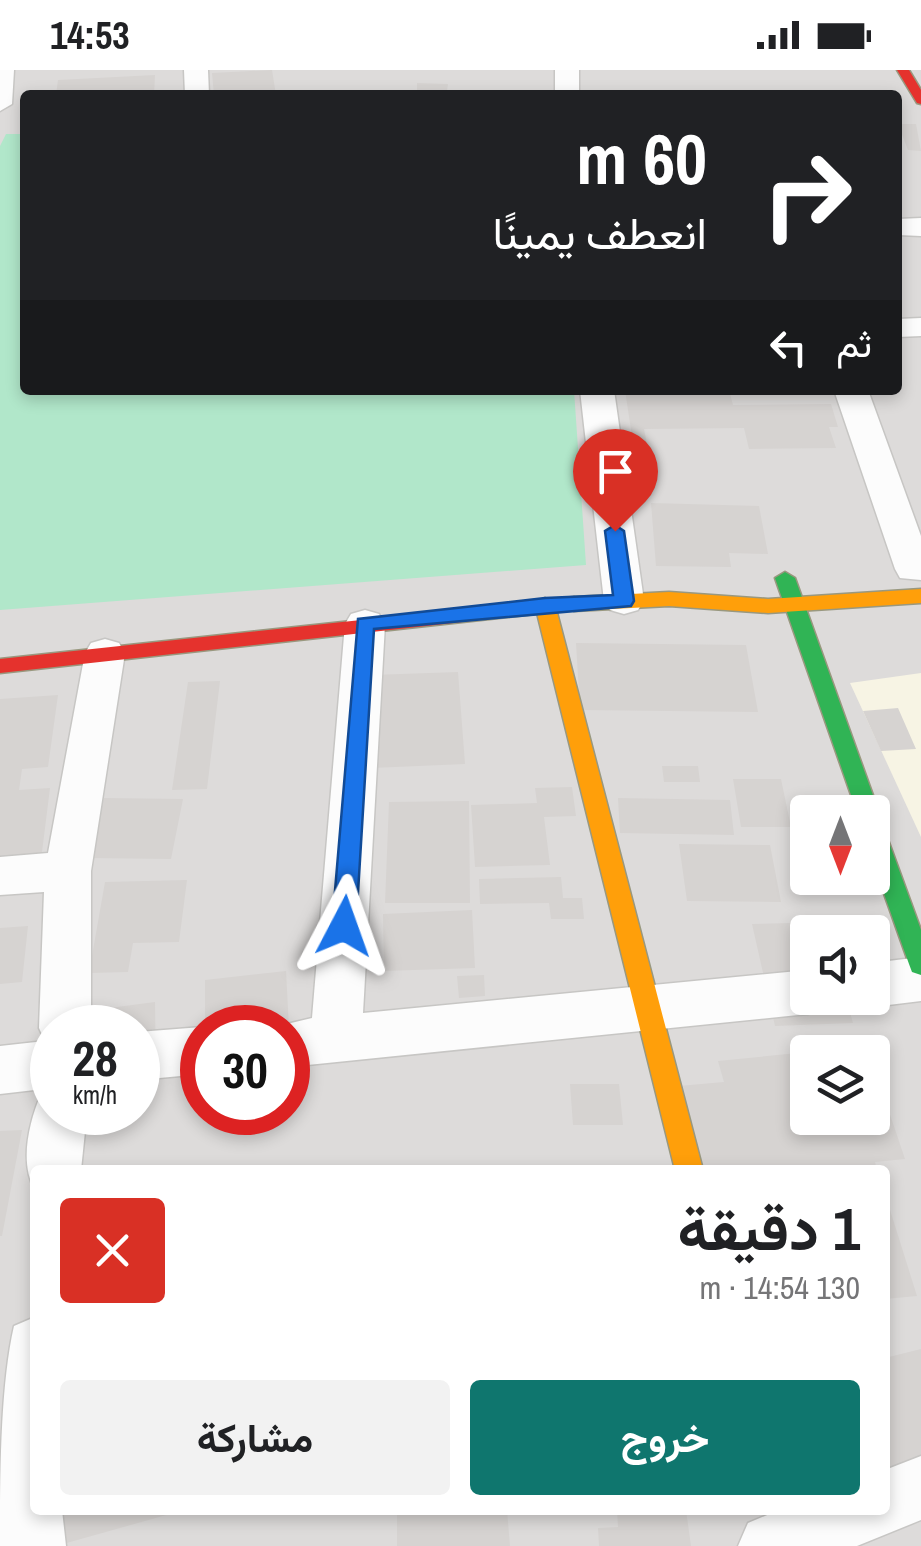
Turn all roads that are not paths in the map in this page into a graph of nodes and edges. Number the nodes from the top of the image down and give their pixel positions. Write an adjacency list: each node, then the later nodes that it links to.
1 (2, 70): 4 (street)
2 (910, 74): 3 (street)
3 (921, 100)
4 (0, 104)
5 (598, 395): 9 (street)
6 (853, 395): 7 (street)
7 (913, 576): 11 (street)
8 (669, 600): 9 (street); 11 (street); 11 (street)
9 (624, 601): 10 (street)
10 (545, 605): 12 (street); 24 (street)
11 (795, 605): 15 (street)
12 (365, 624): 13 (street); 25 (street)
13 (105, 653): 14 (street); 16 (street)
14 (0, 666)
15 (862, 795)
16 (68, 870): 17 (street); 23 (street)
17 (0, 876)
18 (890, 877): 19 (street)
19 (921, 964)
20 (921, 979): 21 (street)
21 (890, 982)
22 (790, 994): 24 (street)
23 (66, 1005)
24 (648, 1011): 25 (street); 30 (street)
25 (312, 1042)
26 (30, 1067): 27 (street)
27 (0, 1070)
28 (58, 1135): 29 (street)
29 (55, 1165)
30 (688, 1165)
31 (30, 1392): 34 (street)
32 (921, 1488): 33 (street)
33 (890, 1500)
34 (30, 1513)
35 (30, 1515): 38 (street)
36 (849, 1515): 37 (street)
37 (780, 1536)
38 (33, 1546)

